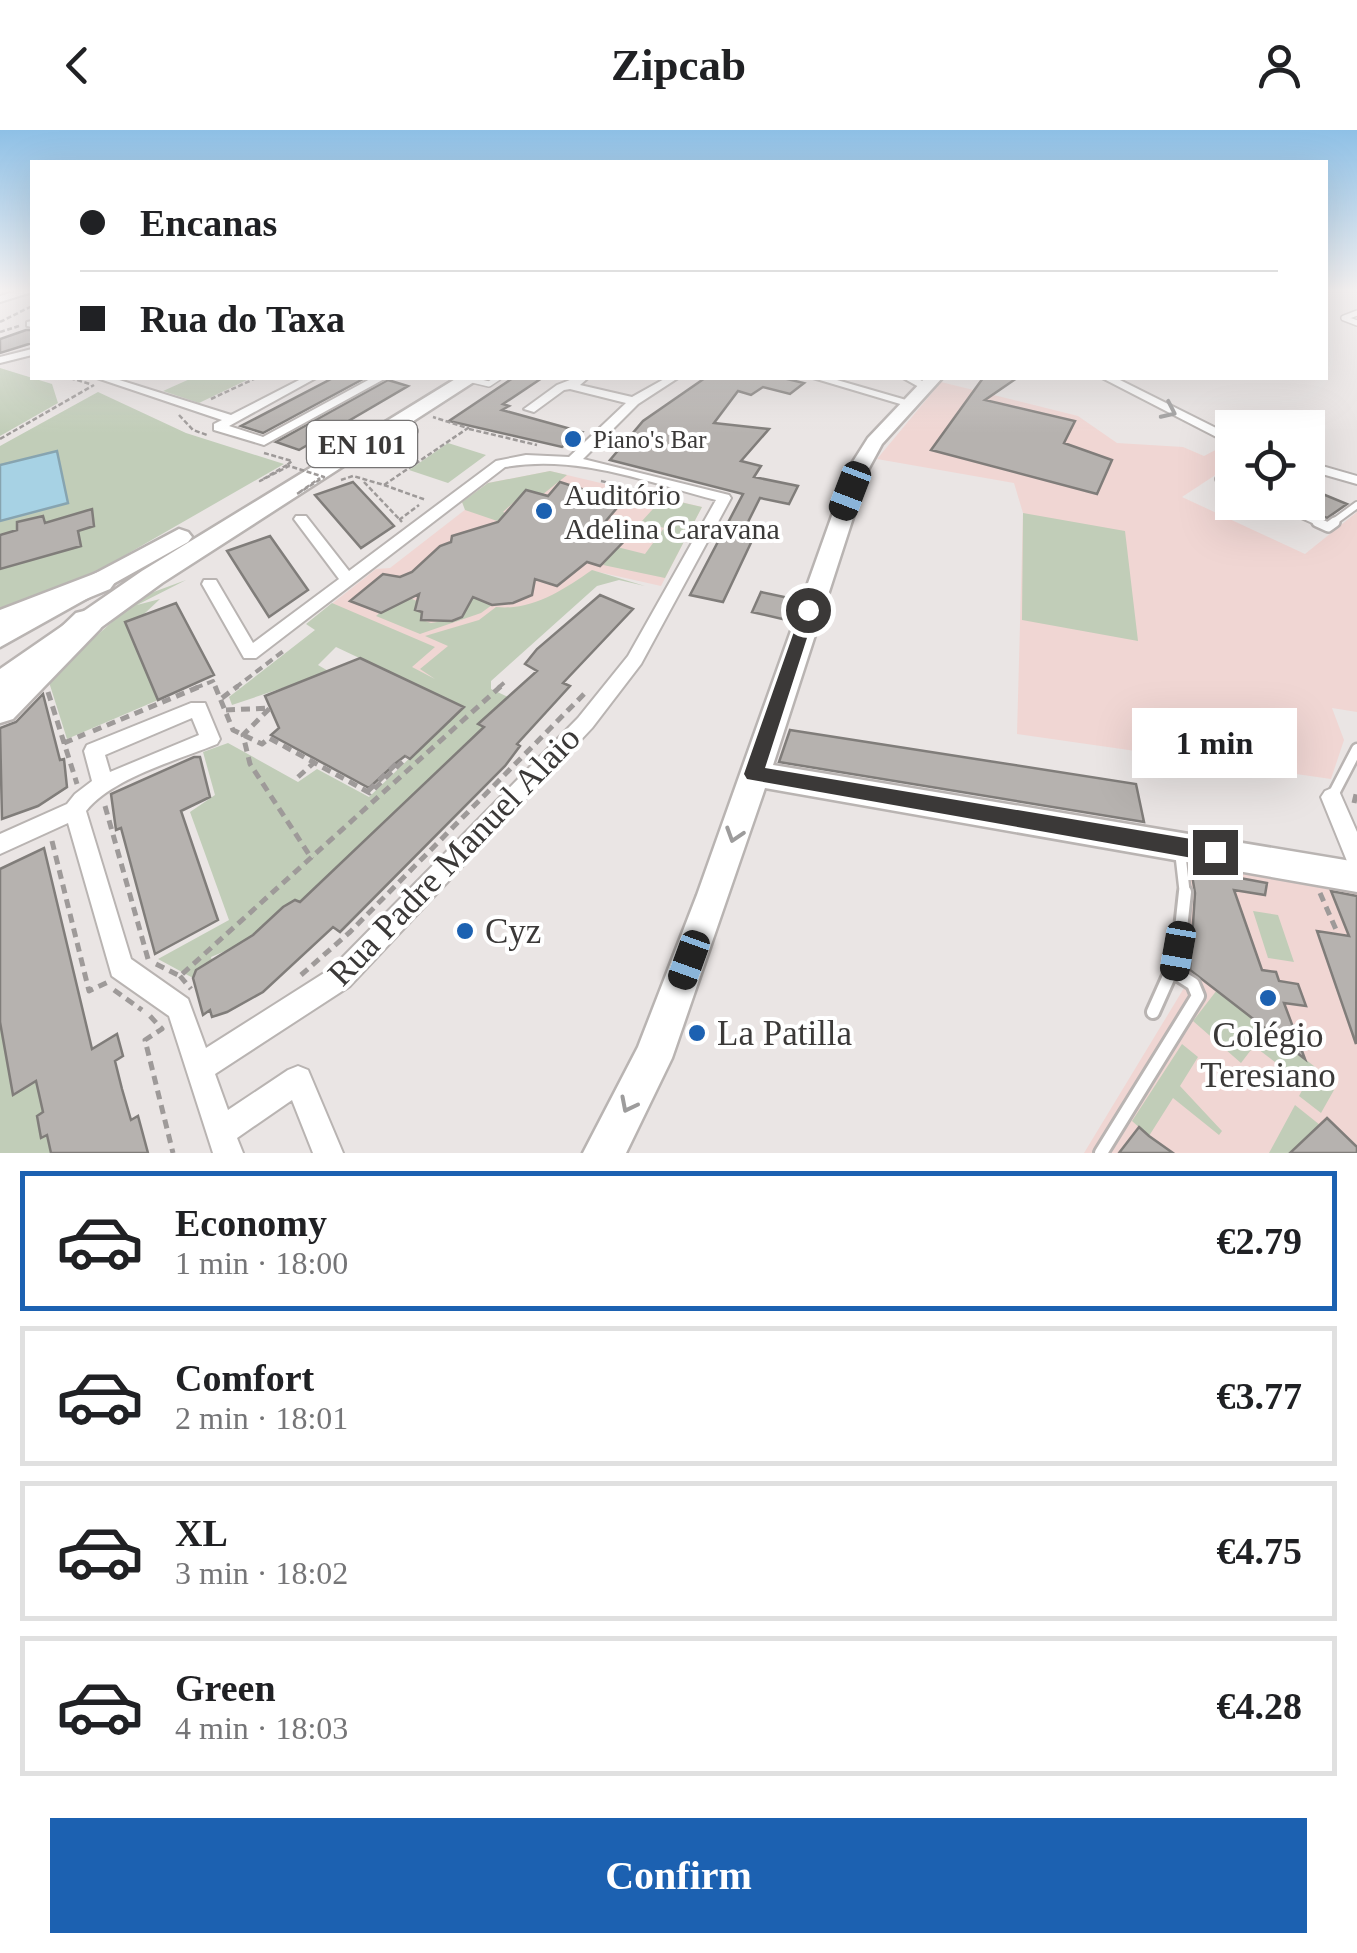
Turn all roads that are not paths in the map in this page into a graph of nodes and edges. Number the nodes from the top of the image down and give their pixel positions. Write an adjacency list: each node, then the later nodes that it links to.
1 (30, 352): 2 (street)
2 (0, 360)
3 (307, 380): 18 (street)
4 (376, 380): 18 (street)
5 (459, 380): 24 (main road, EN 101)
6 (460, 380): 24 (main road, EN 101)
7 (471, 380): 8 (lane)
8 (495, 380)
9 (670, 380): 15 (street)
10 (826, 380): 16 (street)
11 (922, 380): 16 (street)
12 (1112, 380): 19 (street, one-way to 19)
13 (576, 382): 15 (street); 17 (street)
14 (97, 383): 18 (street)
15 (634, 401): 20 (street)
16 (908, 402): 37 (street)
17 (530, 409)
18 (231, 419)
19 (1215, 432)
20 (572, 462): 27 (street); 46 (street, Rua Padre Manuel Alaio)
21 (1325, 471): 22 (street)
22 (1357, 480)
23 (1357, 505): 26 (lane)
24 (245, 507): 28 (main road, EN 101); 30 (main road, EN 101); 33 (main road)
25 (300, 519): 27 (street)
26 (1313, 520)
27 (347, 579): 29 (street)
28 (100, 582): 31 (highway); 32 (main road, EN 101)
29 (210, 584)
30 (88, 621): 34 (main road); 35 (highway, EN 101)
31 (0, 623)
32 (0, 637)
33 (0, 656)
34 (0, 685)
35 (0, 709)
36 (1357, 749): 39 (lane)
37 (754, 774): 41 (street); 49 (street, one-way to 49)
38 (90, 795): 38 (street); 40 (street); 46 (street)
39 (1332, 797): 42 (street)
40 (0, 844)
41 (1179, 846): 43 (street); 44 (lane)
42 (1357, 859)
43 (1357, 877)
44 (1174, 972): 45 (lane); 50 (lane)
45 (1153, 1012)
46 (198, 1069): 47 (street)
47 (224, 1142): 48 (street)
48 (328, 1153)
49 (604, 1153)
50 (1101, 1153)

